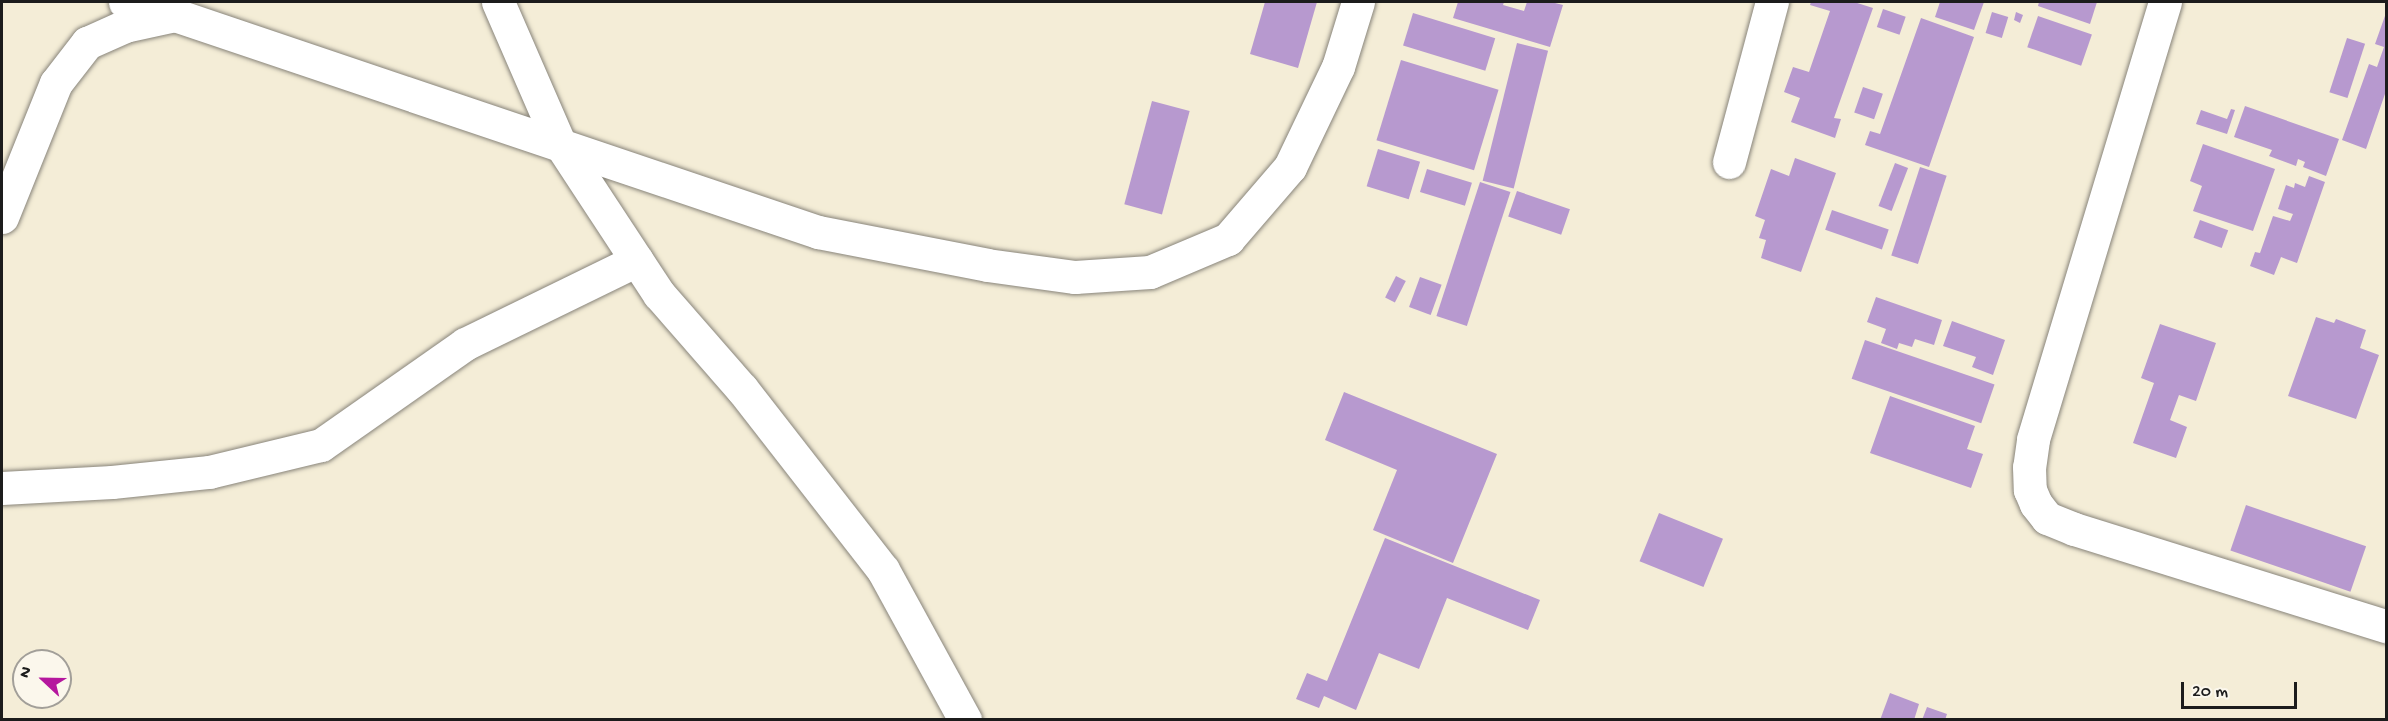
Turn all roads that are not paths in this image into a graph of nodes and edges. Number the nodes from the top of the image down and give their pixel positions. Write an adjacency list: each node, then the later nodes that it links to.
1 (125, 2): 6 (street)
2 (498, 2): 7 (street)
3 (1358, 2): 7 (street)
4 (1772, 2): 8 (street)
5 (2165, 2): 12 (street)
6 (175, 15): 7 (street); 9 (street)
7 (559, 142): 10 (street)
8 (1729, 162)
9 (2, 217)
10 (637, 260): 11 (street); 13 (street)
11 (2, 488)
12 (2385, 619)
13 (965, 720)

